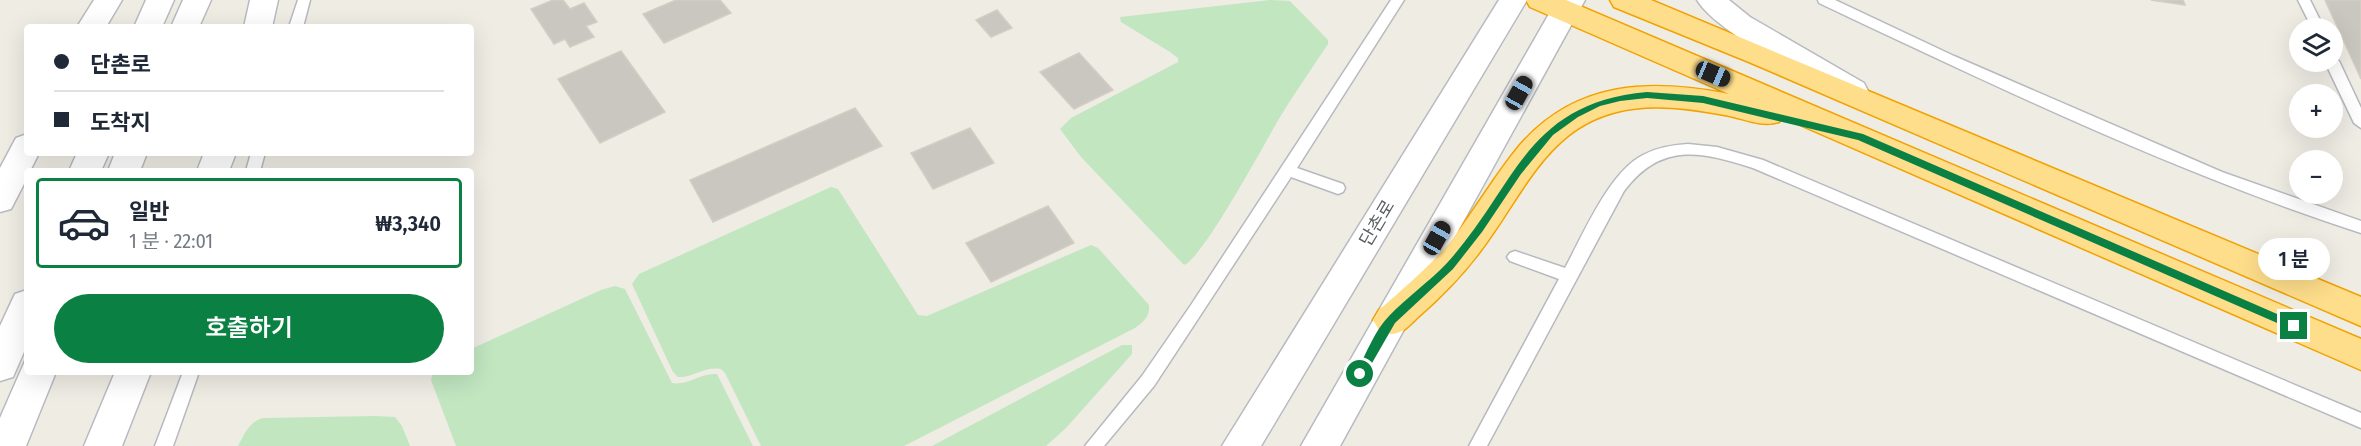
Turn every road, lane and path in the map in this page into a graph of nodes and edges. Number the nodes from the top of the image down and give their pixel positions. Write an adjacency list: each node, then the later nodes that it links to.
1 (108, 0): 14 (main road)
2 (160, 0): 15 (main road)
3 (197, 0): 16 (main road)
4 (264, 0): 17 (main road)
5 (304, 0): 18 (lane)
6 (1398, 0): 24 (lane)
7 (1513, 0): 43 (main road, 단촌로)
8 (1624, 0): 20 (highway)
9 (1711, 0): 20 (main road)
10 (1824, 0): 27 (lane)
11 (2304, 0): 13 (lane)
12 (1559, 4): 22 (highway); 32 (main road)
13 (2313, 18)
14 (93, 24)
15 (149, 24)
16 (186, 24)
17 (259, 24)
18 (297, 24)
19 (2337, 72): 21 (lane)
20 (1872, 103): 31 (highway)
21 (2361, 123)
22 (1860, 137): 32 (highway); 33 (highway)
23 (24, 152): 26 (main road)
24 (1288, 170): 25 (lane); 42 (lane)
25 (1338, 188)
26 (0, 200)
27 (2361, 227)
28 (1515, 257): 29 (lane)
29 (1569, 276): 38 (lane); 45 (lane)
30 (24, 311): 34 (main road)
31 (2361, 312)
32 (1391, 320): 44 (main road)
33 (2361, 354)
34 (0, 366)
35 (37, 375): 39 (main road)
36 (132, 375): 40 (main road)
37 (190, 375): 41 (lane)
38 (2361, 421)
39 (7, 446)
40 (104, 446)
41 (164, 446)
42 (1094, 446)
43 (1241, 446)
44 (1320, 446)
45 (1478, 446)

